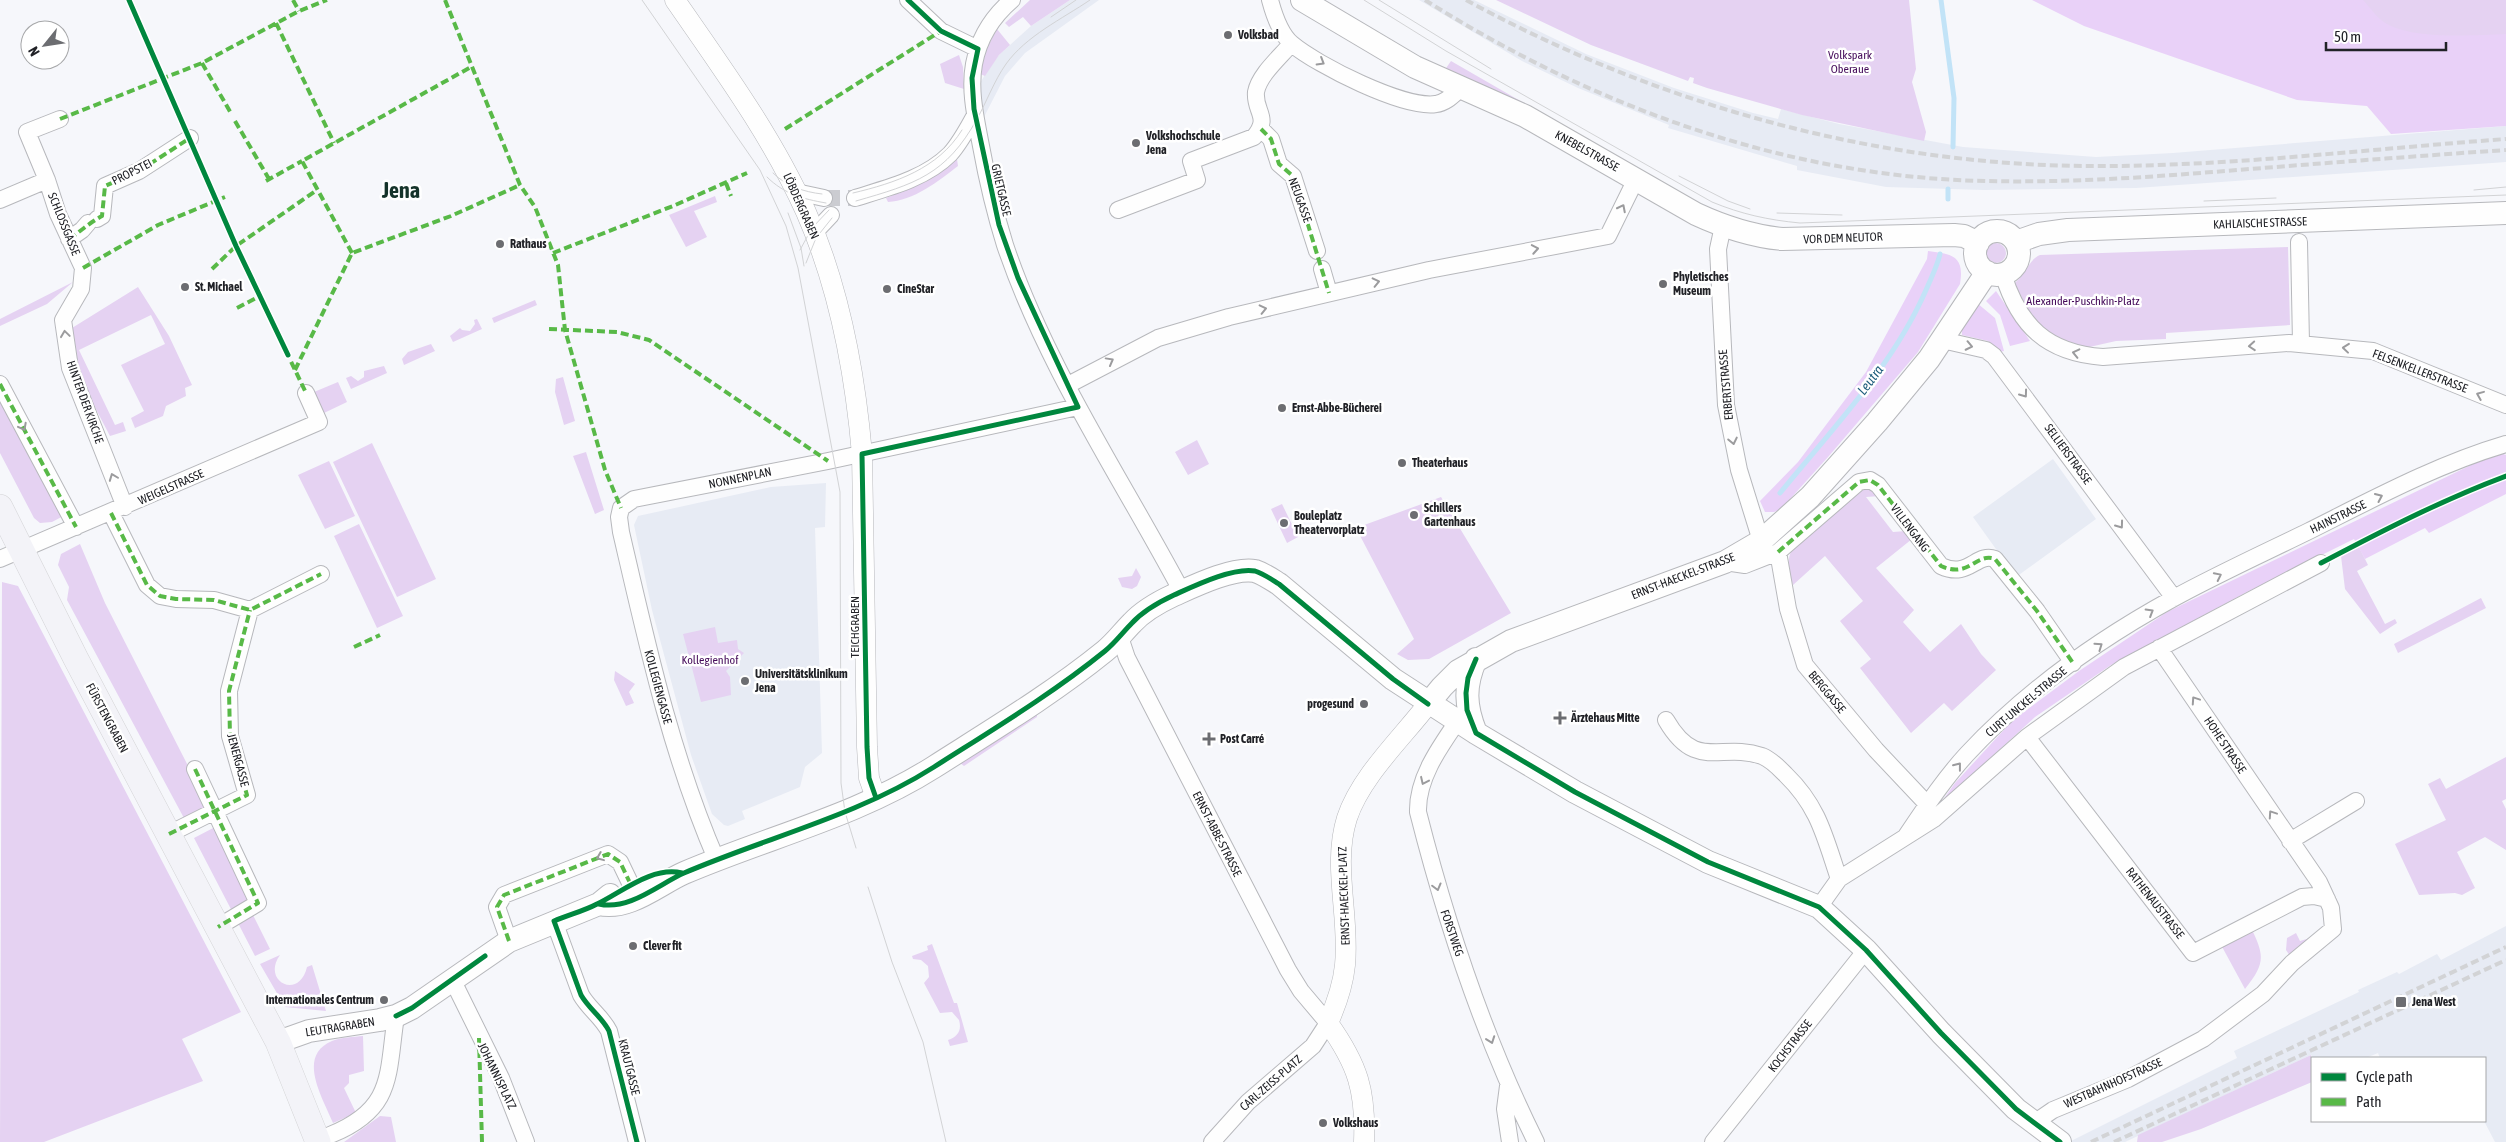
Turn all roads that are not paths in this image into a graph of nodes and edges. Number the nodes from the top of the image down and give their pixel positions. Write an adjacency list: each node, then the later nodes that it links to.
1 (675, 0): 15 (street, LÖBDERGRABEN)
2 (908, 0): 7 (street)
3 (1012, 0): 7 (street, GRIETGASSE)
4 (1270, 0): 6 (street)
5 (1302, 0): 8 (main road, KNEBELSTRASSE)
6 (1291, 44): 8 (street, one-way to 8); 11 (street)
7 (978, 50): 9 (street, GRIETGASSE)
8 (1461, 88): 13 (main road, KNEBELSTRASSE)
9 (976, 114): 17 (street); 36 (street, GRIETGASSE)
10 (60, 120): 14 (street, SCHLOSSGASSE)
11 (1261, 129): 19 (street); 28 (street, NEUGASSE)
12 (190, 138): 24 (street, PROPSTEI)
13 (1636, 179): 22 (main road, KNEBELSTRASSE); 32 (street, one-way to 13)
14 (46, 180): 18 (street, SCHLOSSGASSE); 24 (street, SCHLOSSGASSE)
15 (796, 192): 16 (street); 23 (street, LÖBDERGRABEN)
16 (824, 198)
17 (855, 198)
18 (0, 200)
19 (1118, 210)
20 (2506, 213): 25 (main road, KAHLAISCHE STRASSE)
21 (831, 215): 23 (street)
22 (1716, 223): 27 (main road, VOR DEM NEUTOR); 46 (street, ERBERTSTRASSE, one-way to 46)
23 (814, 233): 41 (street, LÖBDERGRABEN)
24 (69, 239): 29 (street, SCHLOSSGASSE)
25 (2016, 242): 27 (main road); 31 (main road)
26 (2299, 242): 34 (street)
27 (1978, 243): 31 (main road)
28 (1317, 251)
29 (83, 268): 44 (street, HINTER DER KIRCHE, one-way to 29)
30 (1322, 269): 32 (street)
31 (1995, 273): 33 (main road, ERNST-HAECKEL-STRASSE); 34 (street, one-way to 31)
32 (1329, 293): 36 (street, one-way to 32)
33 (1942, 340): 46 (main road, ERNST-HAECKEL-STRASSE); 51 (street, SELLIERSTRASSE, one-way to 51)
34 (2301, 343): 38 (street, FELSENKELLERSTRASSE, one-way to 34)
35 (0, 384): 45 (street, one-way to 45)
36 (1068, 385): 39 (street, GRIETGASSE)
37 (306, 393): 44 (street, WEIGELSTRASSE)
38 (2506, 405)
39 (1078, 407): 41 (street, NONNENPLAN); 50 (street, GRIETGASSE)
40 (2506, 444): 51 (street, HAINSTRASSE, one-way to 40)
41 (862, 447): 43 (street, NONNENPLAN); 63 (street, TEICHGRABEN)
42 (0, 507): 47 (main road, FÜRSTENGRABEN)
43 (621, 508): 70 (street, KOLLEGIENGASSE)
44 (118, 510): 45 (street, WEIGELSTRASSE); 52 (street)
45 (76, 527): 47 (street, WEIGELSTRASSE)
46 (1770, 546): 55 (main road, ERNST-HAECKEL-STRASSE); 56 (street, VILLENGANG); 65 (street, BERGGASSE)
47 (11, 554): 67 (main road, FÜRSTENGRABEN)
48 (2321, 563): 54 (street)
49 (321, 574): 52 (street)
50 (1182, 592): 53 (main road); 57 (main road)
51 (2174, 598): 56 (street, CURT-UNCKEL-STRASSE, one-way to 51)
52 (250, 610): 66 (street, JENERGASSE)
53 (1120, 637): 63 (main road); 84 (street, ERNST-ABBE-STRASSE)
54 (2159, 648): 61 (street); 69 (street, HOHE STRASSE, one-way to 54)
55 (1476, 659): 57 (main road, ERNST-HAECKEL-STRASSE); 60 (main road)
56 (2073, 663): 65 (street, CURT-UNCKEL-STRASSE, one-way to 56)
57 (1428, 704): 59 (main road); 84 (street, ERNST-HAECKEL-PLATZ)
58 (1666, 720): 72 (street)
59 (1457, 722): 60 (main road); 86 (street, FORSTWEG, one-way to 86)
60 (1476, 733): 76 (main road)
61 (2027, 737): 68 (street); 74 (street, RATHENAUSTRASSE)
62 (195, 769): 66 (street)
63 (876, 798): 70 (main road)
64 (2356, 801): 69 (street)
65 (1928, 804): 68 (street, CURT-UNCKEL-STRASSE)
66 (214, 812): 67 (street, JENERGASSE); 78 (street)
67 (169, 834): 78 (main road, FÜRSTENGRABEN)
68 (1906, 836): 72 (street)
69 (2290, 841): 74 (street, HOHE STRASSE)
70 (717, 861): 71 (main road)
71 (682, 874): 73 (main road); 75 (main road)
72 (1839, 879): 76 (street)
73 (631, 885): 75 (main road); 80 (street, one-way to 80)
74 (2327, 898): 79 (street, HOHE STRASSE)
75 (599, 904): 77 (main road, LEUTRAGRABEN)
76 (1819, 907): 81 (main road)
77 (554, 921): 80 (main road, LEUTRAGRABEN); 90 (street, KRAUTGASSE)
78 (218, 927): 85 (main road, FÜRSTENGRABEN)
79 (2333, 929): 87 (street, WESTBAHNHOFSTRASSE)
80 (509, 941): 82 (main road, LEUTRAGRABEN)
81 (1866, 950): 87 (main road); 95 (street, KOCHSTRASSE)
82 (452, 979): 83 (main road, LEUTRAGRABEN); 89 (street, JOHANNISPLATZ)
83 (396, 1016): 85 (main road, LEUTRAGRABEN); 88 (street)
84 (1328, 1023): 91 (street, CARL-ZEISS-PLATZ); 92 (street)
85 (278, 1042): 88 (main road, FÜRSTENGRABEN)
86 (1508, 1086): 93 (street); 94 (street, FORSTWEG)
87 (2034, 1123): 96 (main road)
88 (324, 1138)
89 (526, 1142)
90 (637, 1142)
91 (1212, 1142)
92 (1364, 1142)
93 (1510, 1142)
94 (1536, 1142)
95 (1713, 1142)
96 (2060, 1142)

